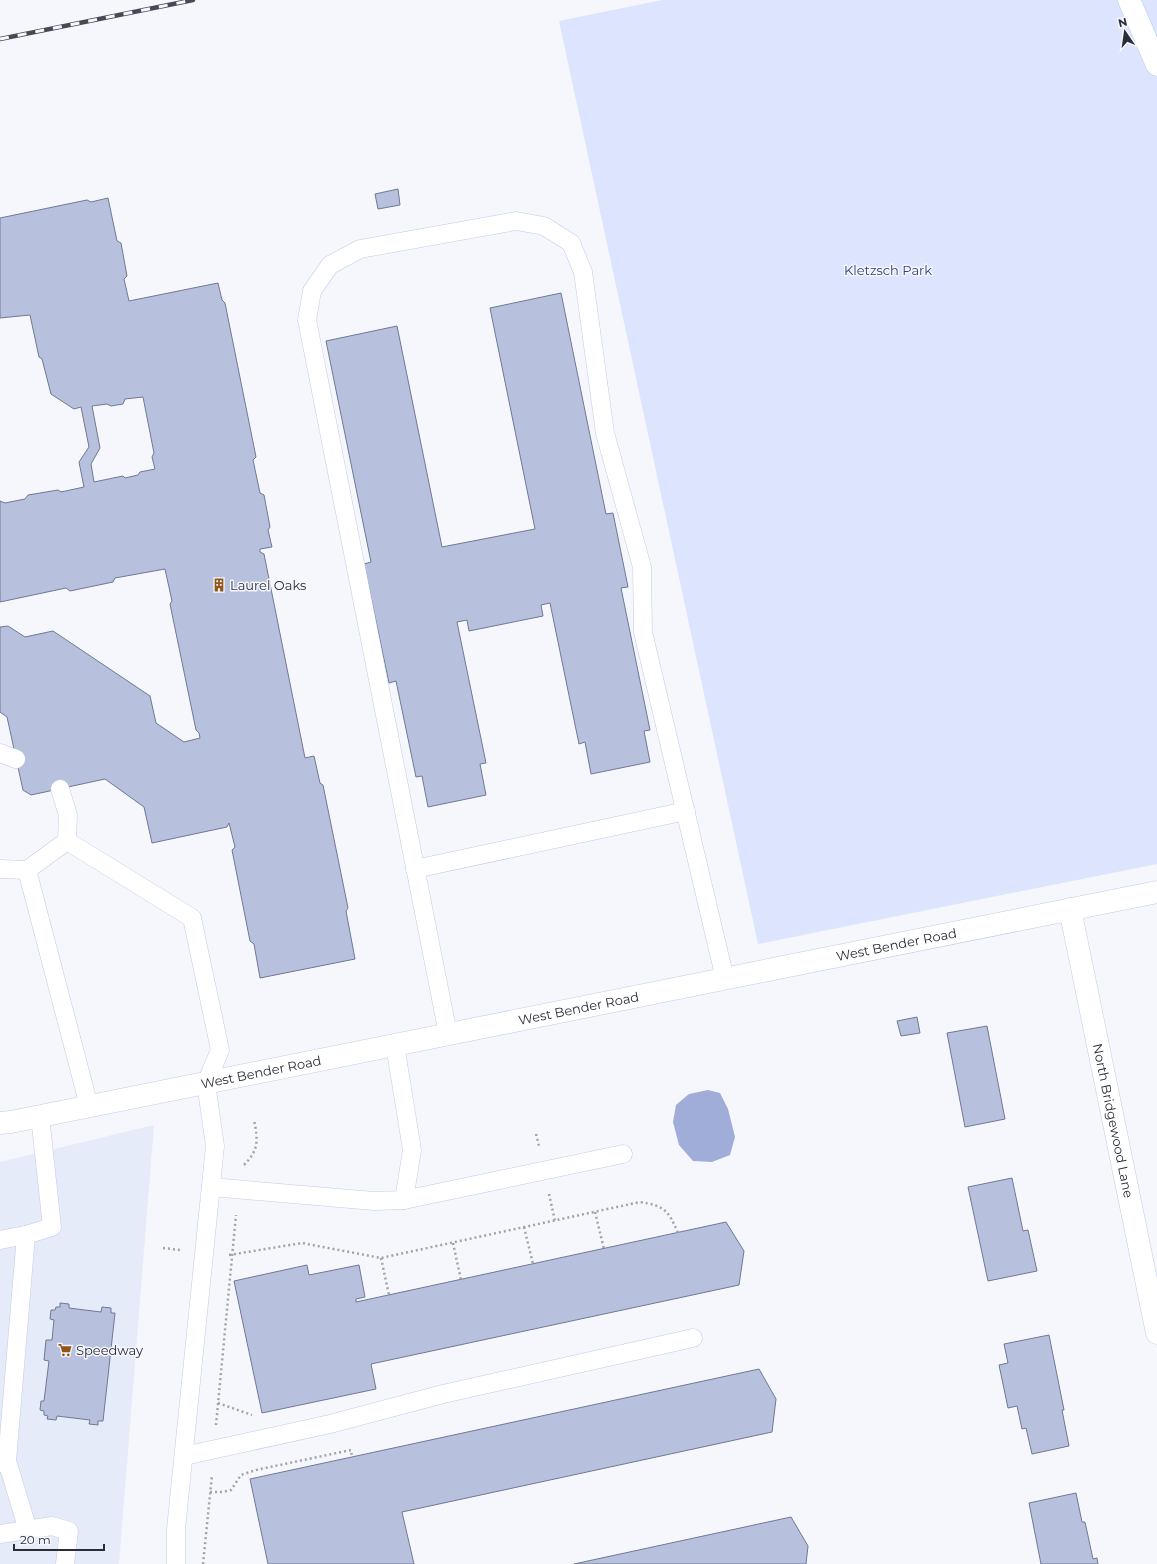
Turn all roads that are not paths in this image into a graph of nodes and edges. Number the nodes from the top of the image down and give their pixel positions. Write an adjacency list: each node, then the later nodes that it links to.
1 (1129, 0): 2 (street)
2 (1157, 64)
3 (60, 789): 5 (lane)
4 (686, 811): 7 (lane); 7 (lane); 11 (lane)
5 (67, 841): 8 (lane); 14 (lane)
6 (0, 869): 8 (lane)
7 (415, 869): 12 (lane)
8 (27, 870): 15 (lane)
9 (1157, 892): 10 (street, West Bender Road)
10 (1070, 909): 11 (street, West Bender Road); 23 (street, North Bridgewood Lane)
11 (725, 979): 12 (street, West Bender Road)
12 (448, 1034): 13 (street, West Bender Road)
13 (395, 1045): 14 (street, West Bender Road); 20 (lane)
14 (206, 1082): 15 (street, West Bender Road); 19 (lane)
15 (89, 1106): 16 (street, West Bender Road)
16 (40, 1116): 17 (street, West Bender Road); 21 (lane)
17 (4, 1124)
18 (623, 1154): 20 (lane)
19 (211, 1187): 20 (lane); 25 (lane)
20 (404, 1200)
21 (26, 1235): 22 (lane); 26 (lane)
22 (0, 1240)
23 (1157, 1333)
24 (693, 1338): 25 (lane)
25 (184, 1456): 30 (lane)
26 (4, 1462): 27 (lane)
27 (28, 1530): 28 (lane); 29 (lane)
28 (0, 1534)
29 (65, 1564)
30 (176, 1564)

